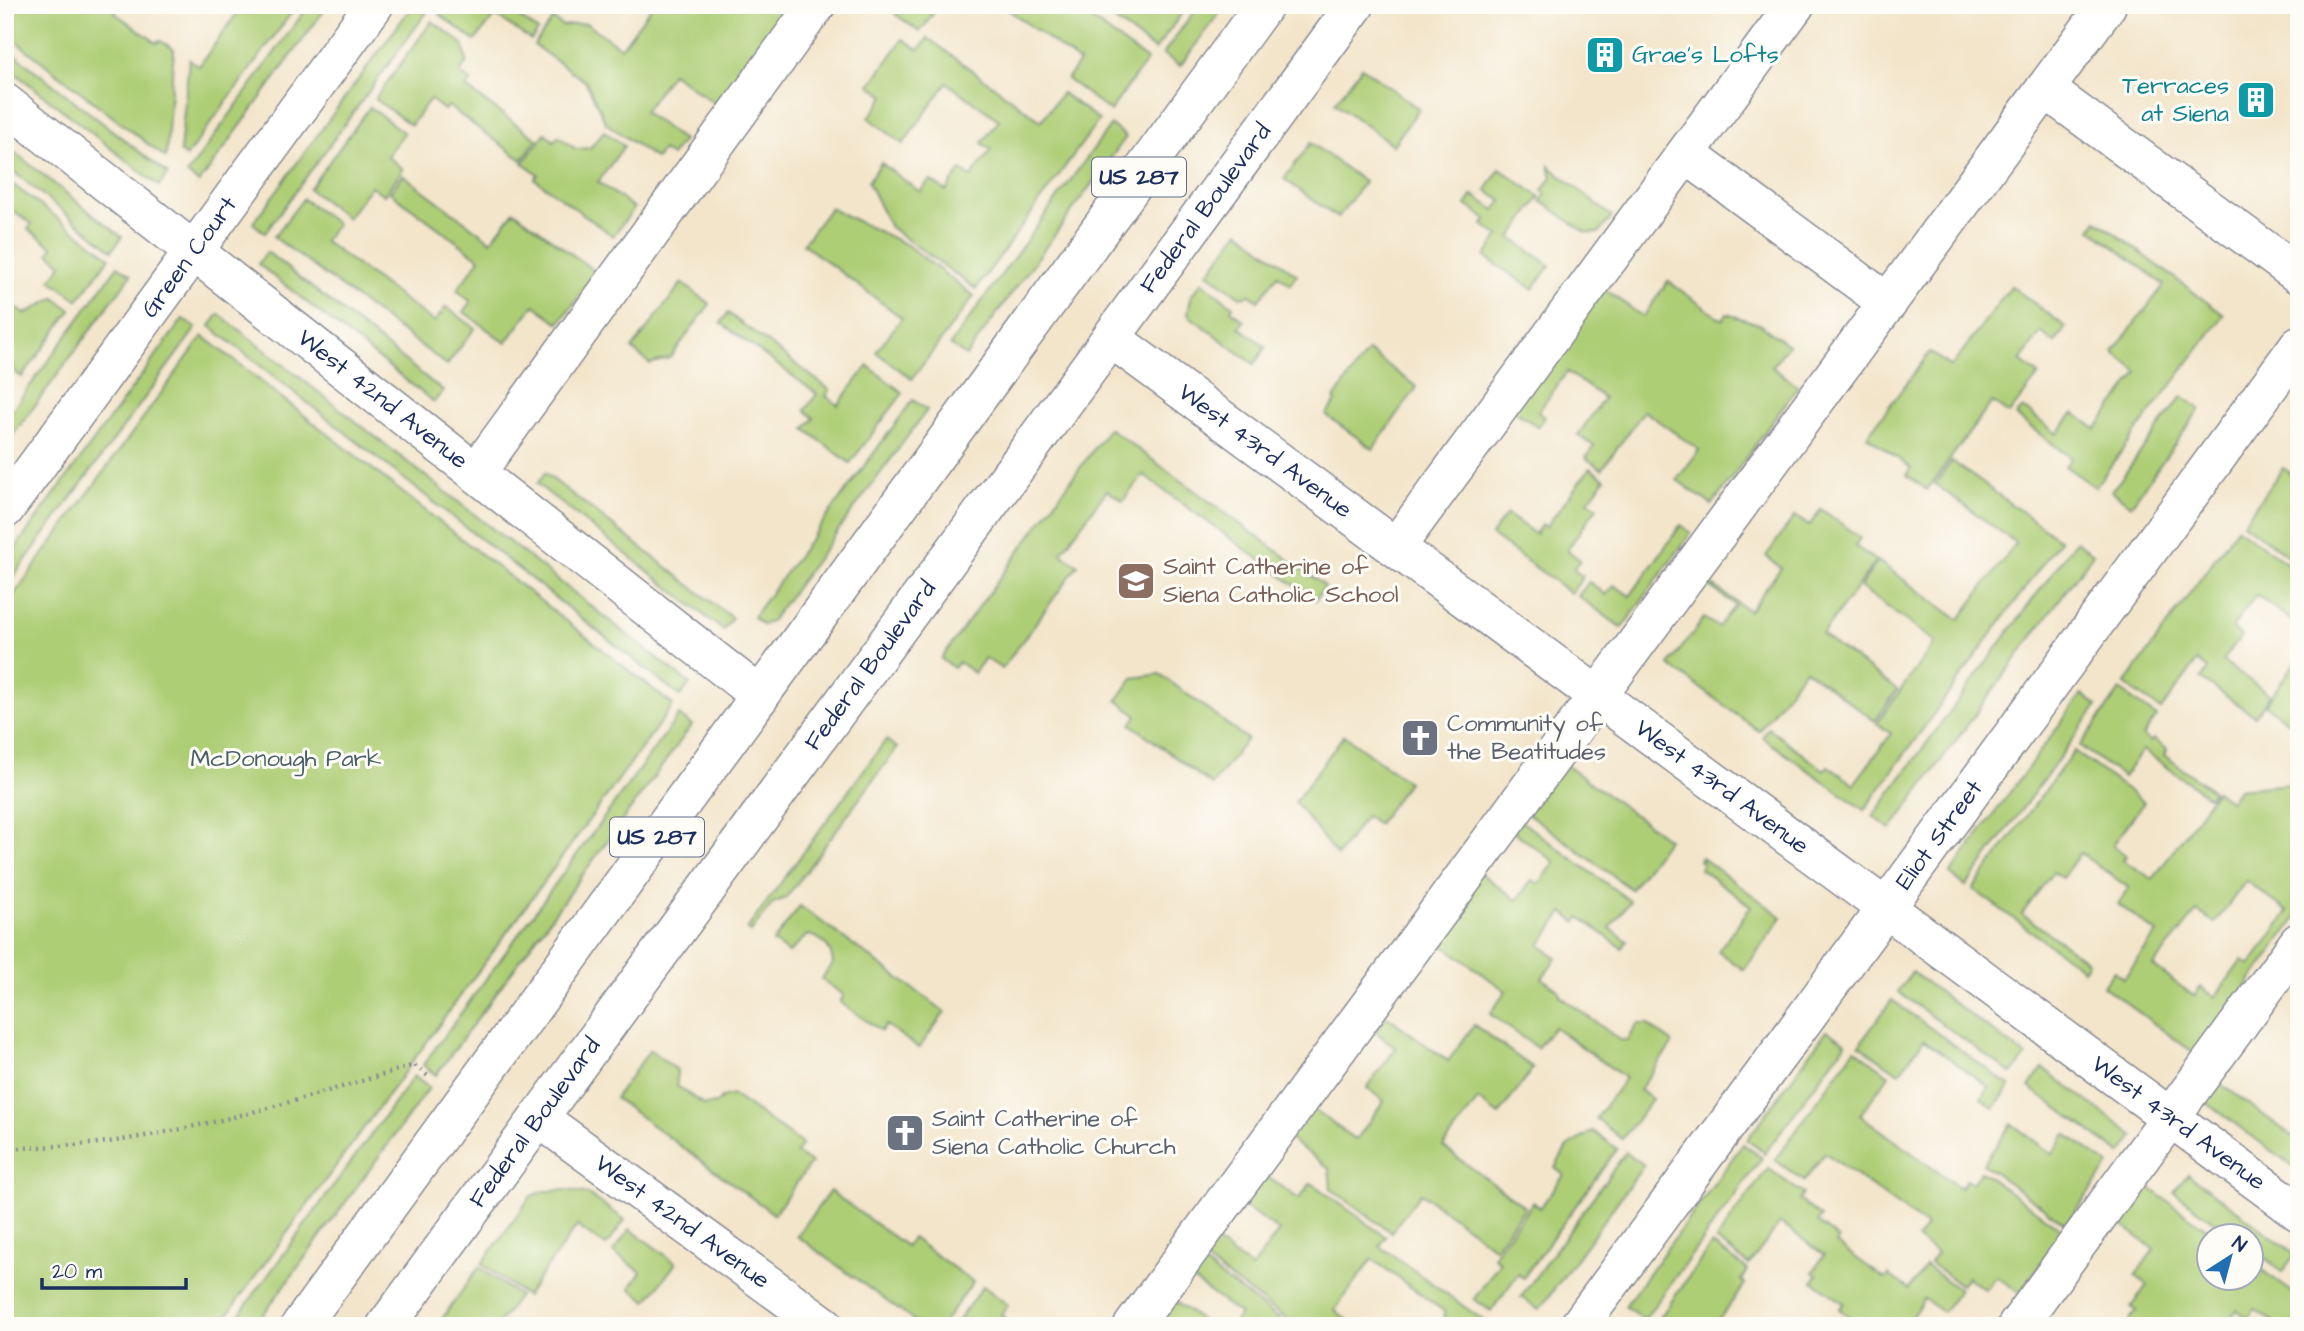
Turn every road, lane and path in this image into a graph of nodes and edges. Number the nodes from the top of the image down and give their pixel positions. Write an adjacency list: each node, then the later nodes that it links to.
1 (374, 5): 10 (street, Green Court)
2 (816, 5): 15 (street)
3 (1264, 5): 18 (street, US 287)
4 (1355, 5): 13 (street, Federal Boulevard / US 287)
5 (1795, 5): 9 (street)
6 (2107, 5): 7 (street)
7 (2045, 89): 11 (street); 12 (street)
8 (5, 103): 10 (street, West 42nd Avenue)
9 (1685, 153): 12 (street); 17 (street)
10 (194, 251): 15 (street, West 42nd Avenue); 16 (street, Green Court)
11 (2299, 275)
12 (1888, 303): 19 (street)
13 (1111, 338): 17 (street, West 43rd Avenue); 24 (street, Federal Boulevard / US 287)
14 (2299, 345): 20 (street, Eliot Street)
15 (476, 473): 18 (street, West 42nd Avenue)
16 (5, 509)
17 (1396, 547): 19 (street, West 43rd Avenue)
18 (760, 696): 27 (street, US 287)
19 (1598, 696): 20 (street, West 43rd Avenue); 30 (street)
20 (1885, 908): 23 (street, West 43rd Avenue); 31 (street, Eliot Street)
21 (2299, 942): 23 (street)
22 (414, 1065): 25 (path)
23 (2170, 1117): 26 (street, West 43rd Avenue); 32 (street)
24 (539, 1118): 28 (street, Federal Boulevard / US 287); 29 (street, West 42nd Avenue)
25 (5, 1149)
26 (2299, 1212)
27 (300, 1326)
28 (386, 1326)
29 (825, 1326)
30 (1133, 1326)
31 (1579, 1326)
32 (2017, 1326)

